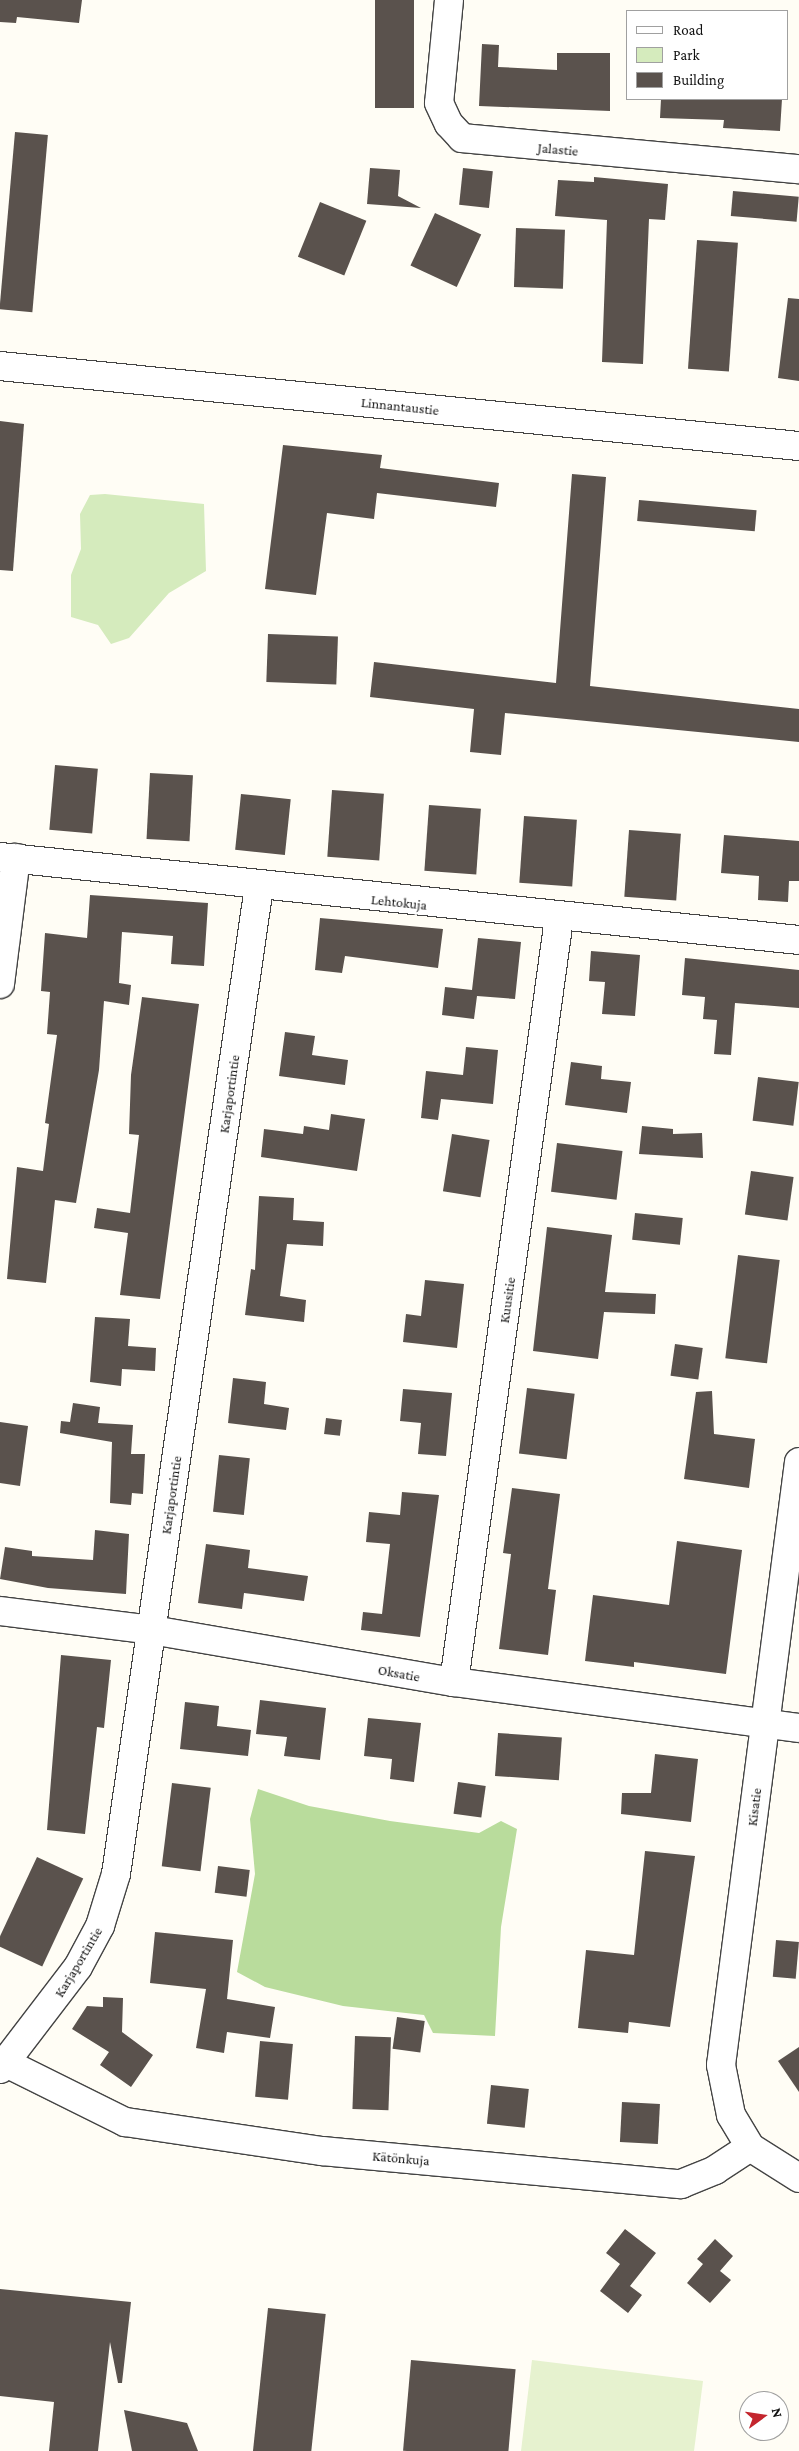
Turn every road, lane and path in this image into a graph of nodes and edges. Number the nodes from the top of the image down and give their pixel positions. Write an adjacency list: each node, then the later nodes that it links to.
1 (449, 0): 2 (street, Jalastie)
2 (799, 169)
3 (0, 366): 4 (street, Linnantaustie)
4 (799, 446)
5 (8, 858): 6 (street, Lehtokuja); 9 (street)
6 (259, 888): 7 (street, Lehtokuja); 12 (street, Karjaportintie)
7 (559, 918): 8 (street, Lehtokuja); 13 (street, Kuusitie)
8 (799, 940)
9 (0, 984)
10 (799, 1462): 14 (street, Kisatie)
11 (0, 1611): 12 (street, Oksatie)
12 (152, 1630): 13 (street, Oksatie); 16 (street, Karjaportintie)
13 (454, 1682): 14 (street, Oksatie)
14 (765, 1724): 15 (street, Oksatie); 17 (street, Kisatie)
15 (799, 1728)
16 (1, 2064): 17 (street, Kätönkuja)
17 (750, 2147): 18 (street)
18 (799, 2178)

